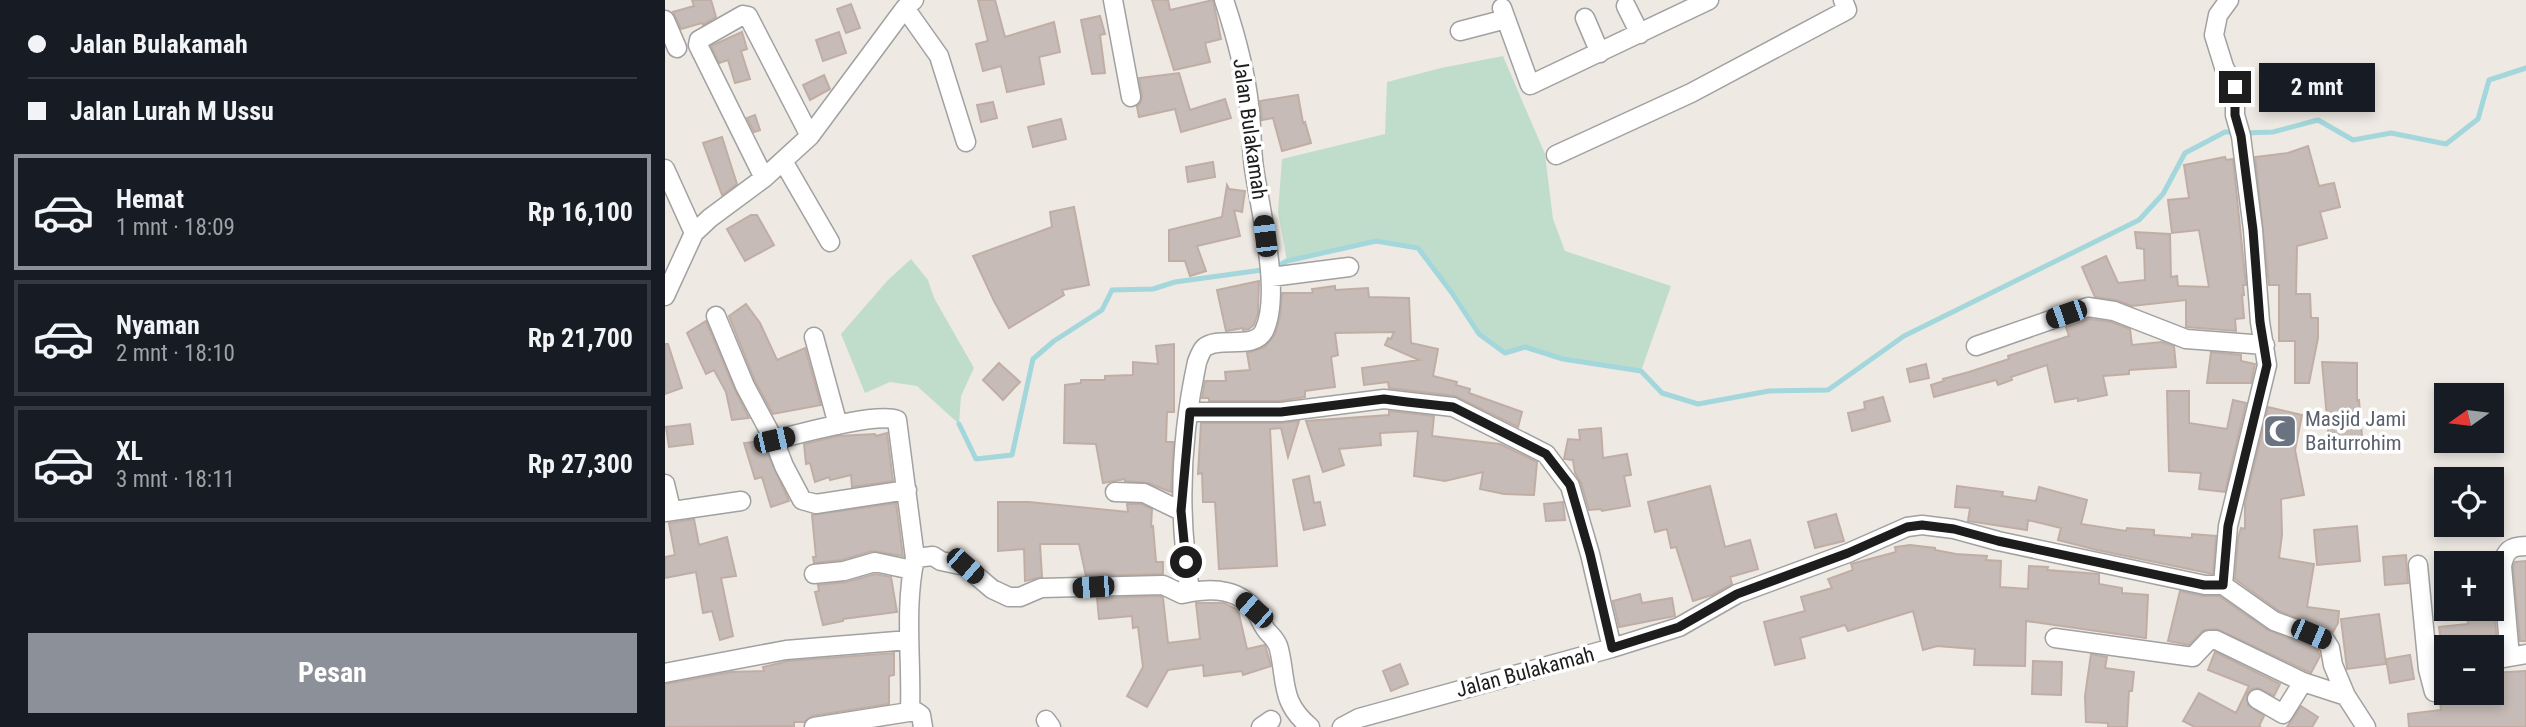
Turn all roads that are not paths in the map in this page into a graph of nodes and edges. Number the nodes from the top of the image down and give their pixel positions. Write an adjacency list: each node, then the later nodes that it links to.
1 (1113, 0): 14 (street)
2 (1224, 0): 24 (street, Jalan Bulakamah)
3 (1843, 0): 17 (street)
4 (2229, 0): 28 (street)
5 (1704, 1): 11 (street)
6 (910, 4): 15 (street); 16 (street)
7 (1626, 6): 11 (street)
8 (1585, 18): 13 (street)
9 (665, 20): 12 (street)
10 (1459, 31): 13 (street)
11 (1640, 34): 13 (street)
12 (677, 48)
13 (1600, 52)
14 (1131, 97)
15 (810, 136): 18 (street); 20 (street)
16 (966, 142)
17 (1556, 155)
18 (783, 161): 20 (street); 22 (street)
19 (665, 169): 21 (street)
20 (764, 178): 21 (street)
21 (694, 233): 25 (street)
22 (830, 242)
23 (1349, 267): 24 (street)
24 (1271, 277): 30 (street, Jalan Bulakamah)
25 (665, 296)
26 (716, 316): 32 (street)
27 (814, 337): 31 (street)
28 (2265, 345): 29 (street); 43 (street)
29 (1976, 346)
30 (1190, 412): 38 (street, Jalan Bulakamah); 47 (street)
31 (838, 425): 32 (street); 34 (street)
32 (774, 440): 34 (street)
33 (665, 484): 37 (street)
34 (907, 490): 40 (street)
35 (1115, 492): 38 (street)
36 (741, 501): 37 (street)
37 (668, 510)
38 (1181, 511): 44 (street, Jalan Bulakamah)
39 (2526, 546): 48 (street)
40 (913, 564): 42 (street); 44 (street); 46 (street)
41 (2418, 565): 50 (street)
42 (814, 574)
43 (2223, 585): 47 (street, Jalan Bulakamah); 54 (street, Jalan Bulakamah)
44 (1192, 592): 59 (street)
45 (2055, 638): 52 (street)
46 (909, 640): 51 (street); 56 (street)
47 (1612, 648): 60 (street, Jalan Bulakamah)
48 (2518, 655)
49 (2434, 668): 50 (street)
50 (2428, 669): 53 (street)
51 (665, 673)
52 (2302, 682): 54 (street); 55 (street)
53 (2434, 692)
54 (2346, 696): 61 (street, Jalan Bulakamah)
55 (2257, 699)
56 (910, 712): 57 (street); 58 (street)
57 (814, 727)
58 (923, 727)
59 (1310, 727)
60 (1342, 727)
61 (2366, 727)

